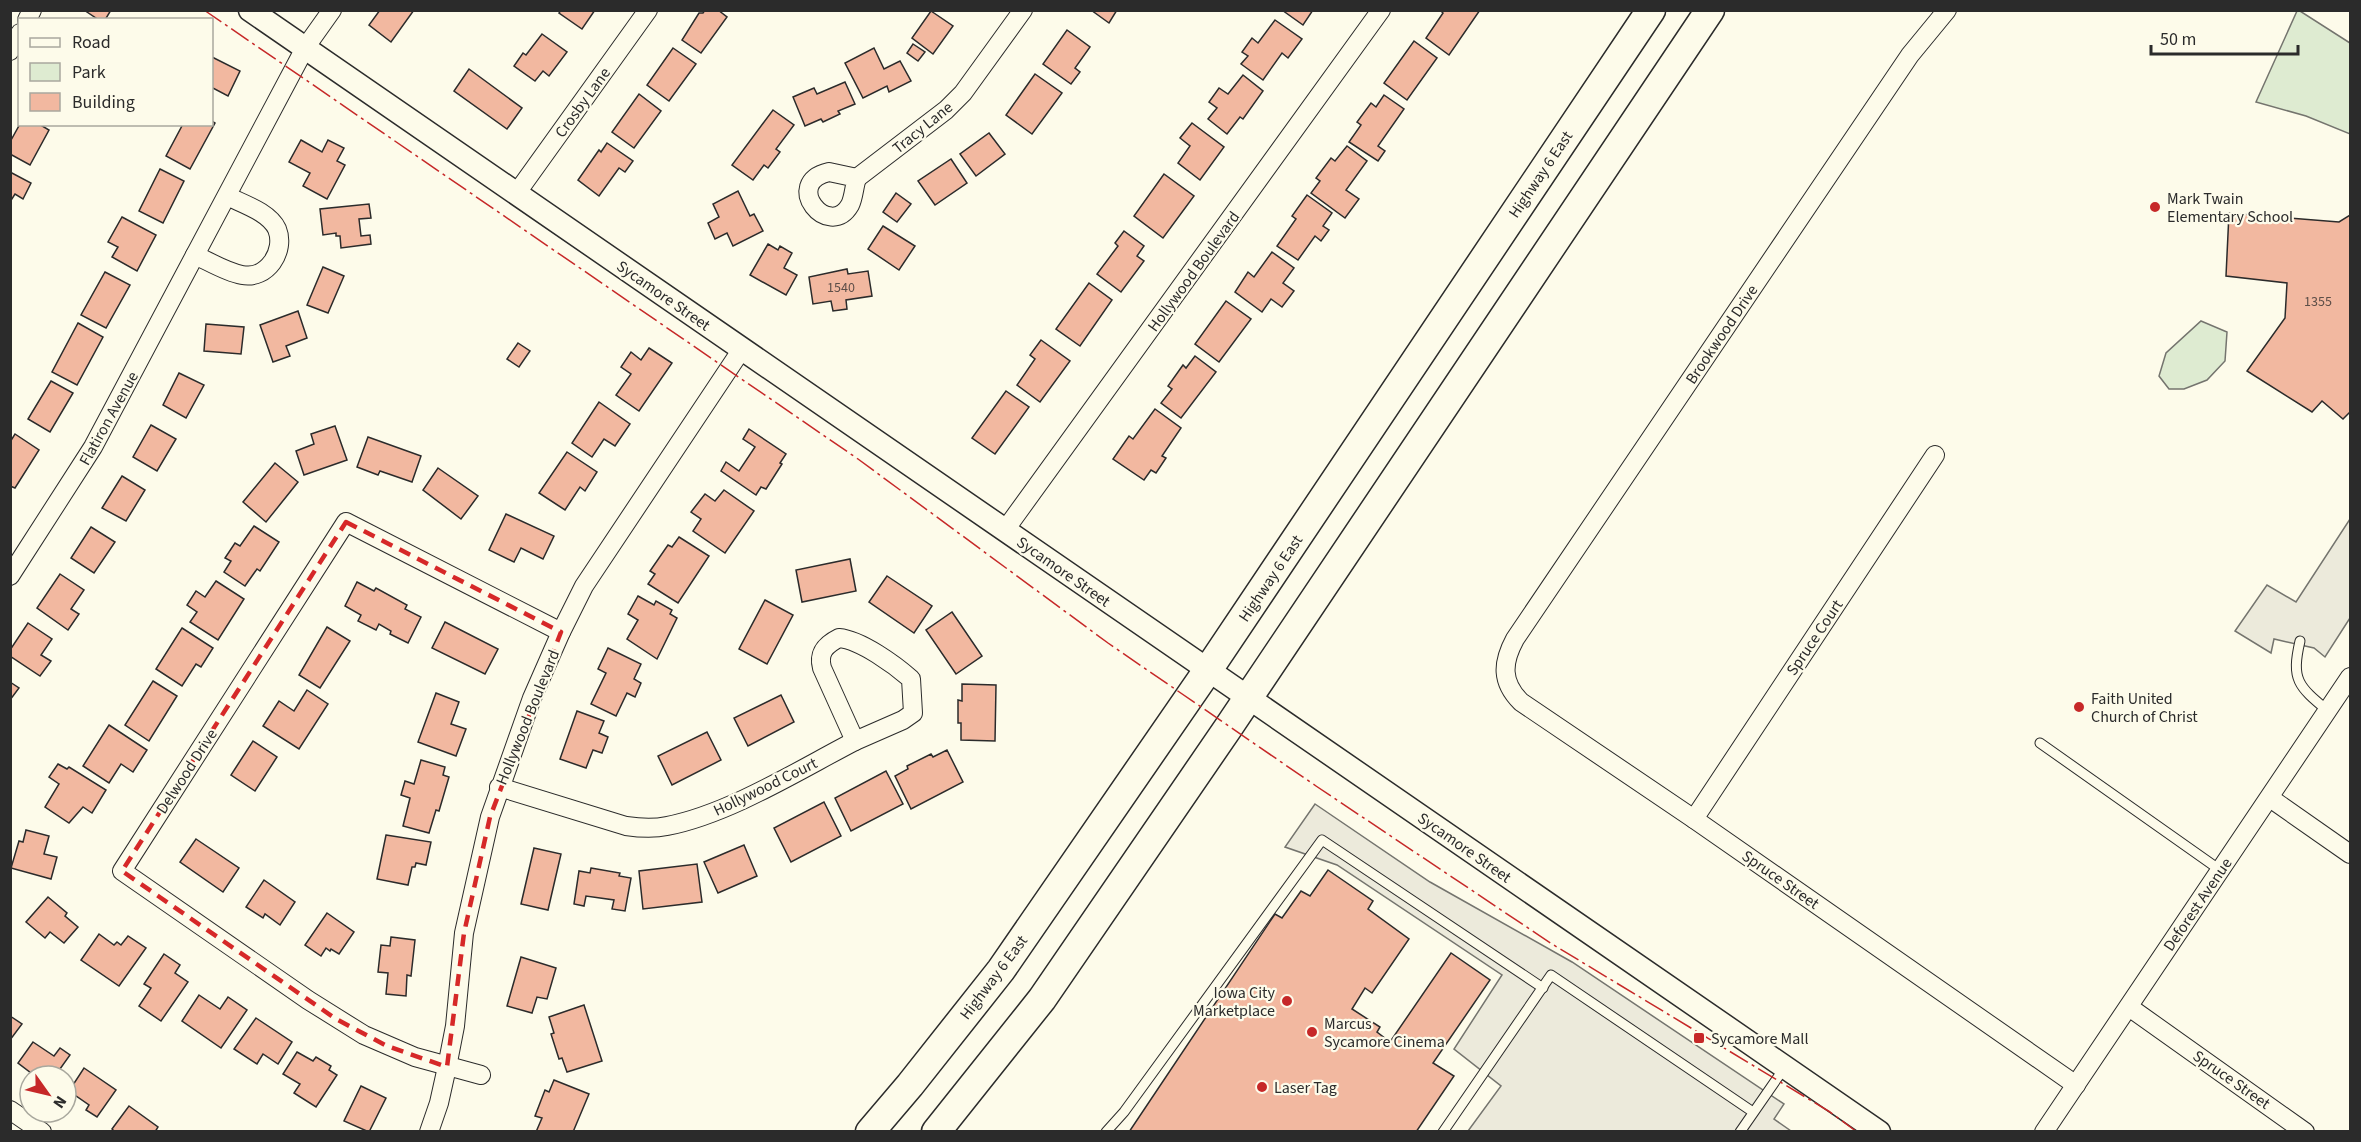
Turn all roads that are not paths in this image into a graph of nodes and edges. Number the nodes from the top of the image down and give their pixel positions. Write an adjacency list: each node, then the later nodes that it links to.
1 (250, 10): 10 (street, Sycamore Street)
2 (332, 10): 10 (street, Flatiron Avenue)
3 (648, 10): 13 (street, Crosby Lane)
4 (1023, 10): 12 (street, Tracy Lane)
5 (1381, 10): 18 (street, Hollywood Boulevard)
6 (1650, 10): 23 (main road, Highway 6 East)
7 (1710, 10): 25 (main road)
8 (1947, 10): 22 (street, Brookwood Drive)
9 (18, 37): 11 (street)
10 (305, 48): 13 (street, Sycamore Street); 14 (street, Flatiron Avenue)
11 (10, 51)
12 (857, 178)
13 (516, 194): 16 (street, Sycamore Street)
14 (227, 195): 15 (street, Flatiron Avenue); 15 (street)
15 (195, 255): 19 (street, Flatiron Avenue)
16 (742, 349): 18 (street, Sycamore Street); 20 (street, Hollywood Boulevard)
17 (1935, 455): 31 (street, Spruce Court)
18 (1005, 530): 23 (street, Sycamore Street)
19 (10, 576)
20 (561, 632): 29 (street, Hollywood Boulevard); 36 (street, Delwood Drive)
21 (2300, 641): 26 (lane)
22 (1506, 663): 31 (street, Spruce Street)
23 (1208, 670): 25 (street, Sycamore Street); 44 (main road, Highway 6 East)
24 (2350, 677): 26 (street, Deforest Avenue)
25 (1248, 698): 37 (street, Sycamore Street); 45 (main road)
26 (2328, 711): 30 (street, Deforest Avenue)
27 (855, 741): 27 (street, Hollywood Court); 29 (street, Hollywood Court)
28 (2040, 743): 33 (lane)
29 (499, 787): 36 (street, Hollywood Boulevard)
30 (2270, 798): 32 (street); 33 (street, Deforest Avenue)
31 (1694, 819): 39 (street, Spruce Street)
32 (2350, 854)
33 (2220, 870): 35 (street, Deforest Avenue)
34 (1543, 988): 41 (lane); 46 (lane); 47 (lane)
35 (2129, 1007): 39 (street, Deforest Avenue); 51 (street, Spruce Street)
36 (447, 1067): 38 (street, Delwood Drive); 43 (street, Hollywood Boulevard)
37 (1785, 1067): 41 (lane); 49 (street, Sycamore Street)
38 (481, 1075)
39 (2076, 1085): 50 (street, Deforest Avenue)
40 (10, 1110): 42 (street)
41 (1753, 1112): 48 (lane)
42 (42, 1131)
43 (429, 1131)
44 (870, 1131)
45 (936, 1131)
46 (1106, 1131)
47 (1443, 1131)
48 (1740, 1131)
49 (1879, 1131)
50 (2044, 1131)
51 (2305, 1131)

